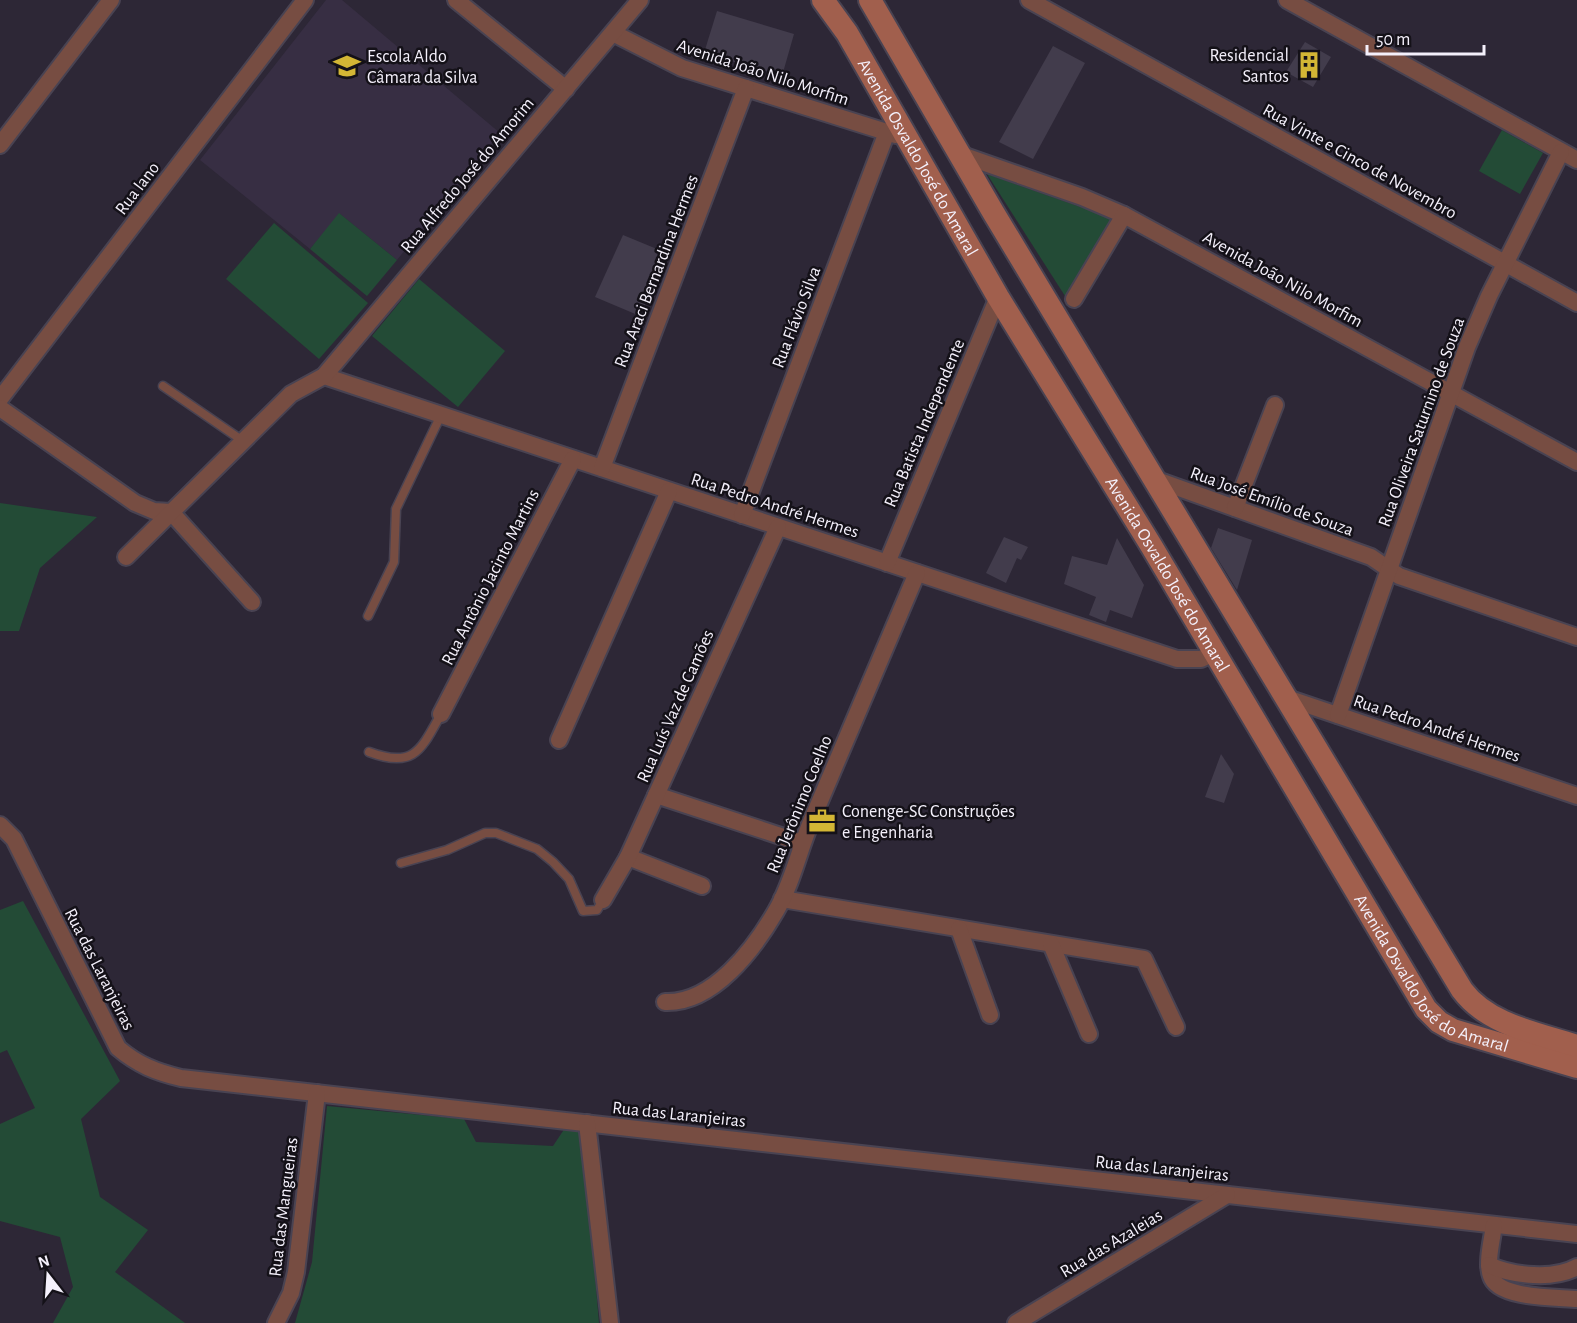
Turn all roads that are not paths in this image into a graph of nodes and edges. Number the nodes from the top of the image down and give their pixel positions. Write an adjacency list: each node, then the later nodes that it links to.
1 (111, 0): 13 (street)
2 (305, 0): 25 (street, Rua Iano)
3 (456, 0): 10 (street)
4 (640, 0): 9 (street, Rua Alfredo José do Amorim)
5 (823, 0): 12 (main road, Avenida Osvaldo José do Amaral)
6 (870, 0): 15 (main road, Avenida Osvaldo José do Amaral)
7 (1029, 0): 18 (street, Rua Vinte e Cinco de Novembro)
8 (1287, 0): 14 (street)
9 (613, 33): 10 (street, Rua Alfredo José do Amorim); 11 (street, Avenida João Nilo Morfim)
10 (566, 88): 22 (street, Rua Alfredo José do Amorim)
11 (746, 88): 12 (street, Avenida João Nilo Morfim); 32 (street, Rua Araci Bernardina Hermes)
12 (896, 135): 19 (main road, Avenida Osvaldo José do Amaral); 37 (street, Rua Flávio Silva)
13 (0, 145)
14 (1561, 152): 16 (street); 18 (street, Rua Oliveira Saturnino de Souza)
15 (959, 154): 17 (street, Avenida João Nilo Morfim); 33 (main road, Avenida Osvaldo José do Amaral)
16 (1577, 160)
17 (1124, 215): 20 (street); 24 (street, Avenida João Nilo Morfim)
18 (1505, 263): 21 (street, Rua Vinte e Cinco de Novembro); 24 (street, Rua Oliveira Saturnino de Souza)
19 (998, 297): 40 (main road, Avenida Osvaldo José do Amaral); 42 (street, Rua Batista Independente)
20 (1074, 299)
21 (1577, 303)
22 (324, 376): 28 (street, Rua Pedro André Hermes); 29 (street)
23 (163, 386): 29 (lane)
24 (1452, 394): 31 (street, Avenida João Nilo Morfim); 43 (street, Rua Oliveira Saturnino de Souza)
25 (0, 399)
26 (1275, 405): 35 (street)
27 (0, 408): 36 (street)
28 (441, 415): 30 (street, Rua Pedro André Hermes); 46 (lane)
29 (243, 441): 36 (street)
30 (573, 459): 32 (street, Rua Pedro André Hermes); 51 (street, Rua Antônio Jacinto Martins)
31 (1577, 462)
32 (602, 468): 34 (street, Rua Pedro André Hermes)
33 (1154, 479): 35 (street, Rua José Emílio de Souza); 39 (main road, Avenida Osvaldo José do Amaral)
34 (669, 491): 37 (street, Rua Pedro André Hermes); 53 (street)
35 (1235, 508): 43 (street, Rua José Emílio de Souza)
36 (171, 512): 41 (street); 45 (street)
37 (742, 515): 38 (street, Rua Pedro André Hermes)
38 (778, 527): 42 (street, Rua Pedro André Hermes); 55 (street, Rua Luís Vaz de Camões)
39 (1185, 530): 40 (main road); 48 (main road, Avenida Osvaldo José do Amaral)
40 (1152, 547): 49 (main road, Avenida Osvaldo José do Amaral)
41 (126, 557)
42 (887, 563): 44 (street, Rua Pedro André Hermes)
43 (1390, 568): 47 (street, Rua José Emílio de Souza); 52 (street, Rua Oliveira Saturnino de Souza)
44 (917, 573): 49 (street, Rua Pedro André Hermes); 58 (street, Rua Jerônimo Coelho)
45 (252, 602)
46 (368, 616)
47 (1577, 637)
48 (1255, 648): 49 (main road); 50 (main road, Avenida Osvaldo José do Amaral)
49 (1214, 653): 71 (main road, Avenida Osvaldo José do Amaral)
50 (1284, 697): 52 (street, Rua Pedro André Hermes); 70 (main road, Avenida Osvaldo José do Amaral)
51 (441, 714): 54 (lane)
52 (1338, 715): 56 (street, Rua Pedro André Hermes)
53 (559, 740)
54 (369, 752)
55 (656, 795): 58 (street); 59 (street, Rua Luís Vaz de Camões)
56 (1577, 796)
57 (0, 825): 72 (street, Rua das Laranjeiras)
58 (802, 843): 62 (street, Rua Jerônimo Coelho)
59 (628, 857): 61 (street); 63 (street, Rua Luís Vaz de Camões)
60 (401, 863): 63 (lane)
61 (702, 886)
62 (782, 899): 64 (street); 66 (street, Rua Jerônimo Coelho)
63 (603, 900)
64 (959, 929): 65 (street); 67 (street)
65 (1051, 944): 68 (street); 69 (street)
66 (665, 1002)
67 (990, 1015)
68 (1176, 1027)
69 (1089, 1034)
70 (1577, 1046)
71 (1577, 1067)
72 (317, 1093): 73 (street, Rua das Laranjeiras); 82 (street, Rua das Mangueiras)
73 (587, 1123): 74 (street, Rua das Laranjeiras); 83 (street)
74 (1227, 1195): 75 (street, Rua das Laranjeiras); 84 (street, Rua das Azaleias)
75 (1494, 1226): 76 (street, Rua das Laranjeiras); 77 (street)
76 (1577, 1234)
77 (1489, 1265): 79 (street); 80 (street)
78 (1577, 1268): 79 (street)
79 (1539, 1274): 80 (street)
80 (1535, 1295): 81 (street)
81 (1577, 1299)
82 (276, 1323)
83 (610, 1323)
84 (1016, 1323)

